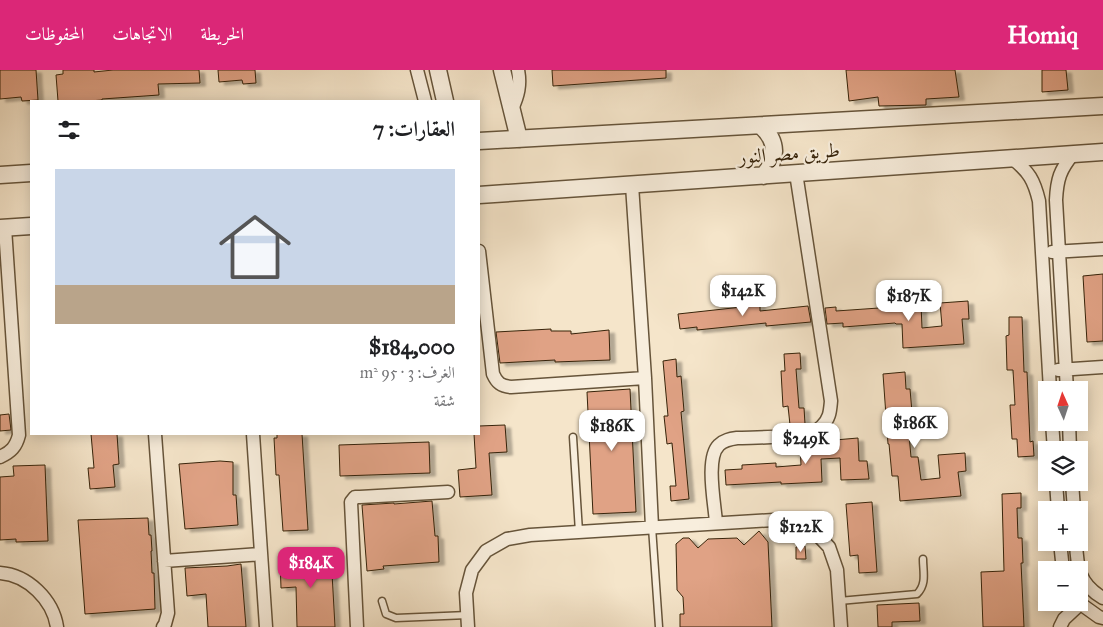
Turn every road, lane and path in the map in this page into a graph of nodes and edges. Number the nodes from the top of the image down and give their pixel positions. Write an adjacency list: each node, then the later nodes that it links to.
1 (417, 70): 5 (street)
2 (438, 70): 6 (street)
3 (502, 70): 8 (street)
4 (518, 70): 8 (street)
5 (425, 100)
6 (445, 100)
7 (1103, 106): 9 (street, طريق مصر النور)
8 (512, 109): 10 (street)
9 (761, 126): 10 (street, طريق مصر النور); 18 (street)
10 (519, 139): 11 (street, طريق مصر النور)
11 (480, 141)
12 (1103, 152): 13 (street, طريق مصر النور)
13 (1073, 154): 14 (street, طريق مصر النور); 25 (street)
14 (1013, 159): 15 (street, طريق مصر النور); 24 (street)
15 (796, 173): 18 (street, طريق مصر النور); 40 (street)
16 (0, 175): 17 (street)
17 (29, 176)
18 (763, 176): 19 (street, طريق مصر النور)
19 (632, 185): 20 (street, طريق مصر النور); 30 (street)
20 (480, 195)
21 (30, 224): 22 (street)
22 (3, 228): 34 (street)
23 (1103, 249): 25 (street)
24 (1042, 252): 25 (street); 29 (street)
25 (1058, 252): 28 (street)
26 (480, 260): 30 (street)
27 (1103, 367): 28 (street)
28 (1066, 370): 29 (street); 32 (street)
29 (1049, 371): 31 (street)
30 (645, 378): 41 (street)
31 (1050, 381)
32 (1067, 381)
33 (30, 430): 34 (street)
34 (20, 435): 38 (street)
35 (155, 435): 46 (street)
36 (253, 435): 44 (street)
37 (573, 437): 42 (lane)
38 (0, 456)
39 (448, 492): 58 (street)
40 (716, 523): 41 (street); 50 (street)
41 (652, 527): 42 (street); 59 (lane)
42 (580, 532): 54 (street)
43 (1076, 551): 48 (street)
44 (261, 554): 46 (street); 57 (street)
45 (923, 559): 50 (lane)
46 (164, 561): 56 (street)
47 (0, 573): 55 (street)
48 (1103, 598)
49 (382, 601): 54 (lane)
50 (839, 601): 60 (street)
51 (1088, 609): 53 (street)
52 (1072, 611): 61 (street)
53 (1103, 618)
54 (468, 621)
55 (57, 627)
56 (163, 627)
57 (266, 627)
58 (357, 627)
59 (659, 627)
60 (841, 627)
61 (1060, 627)

